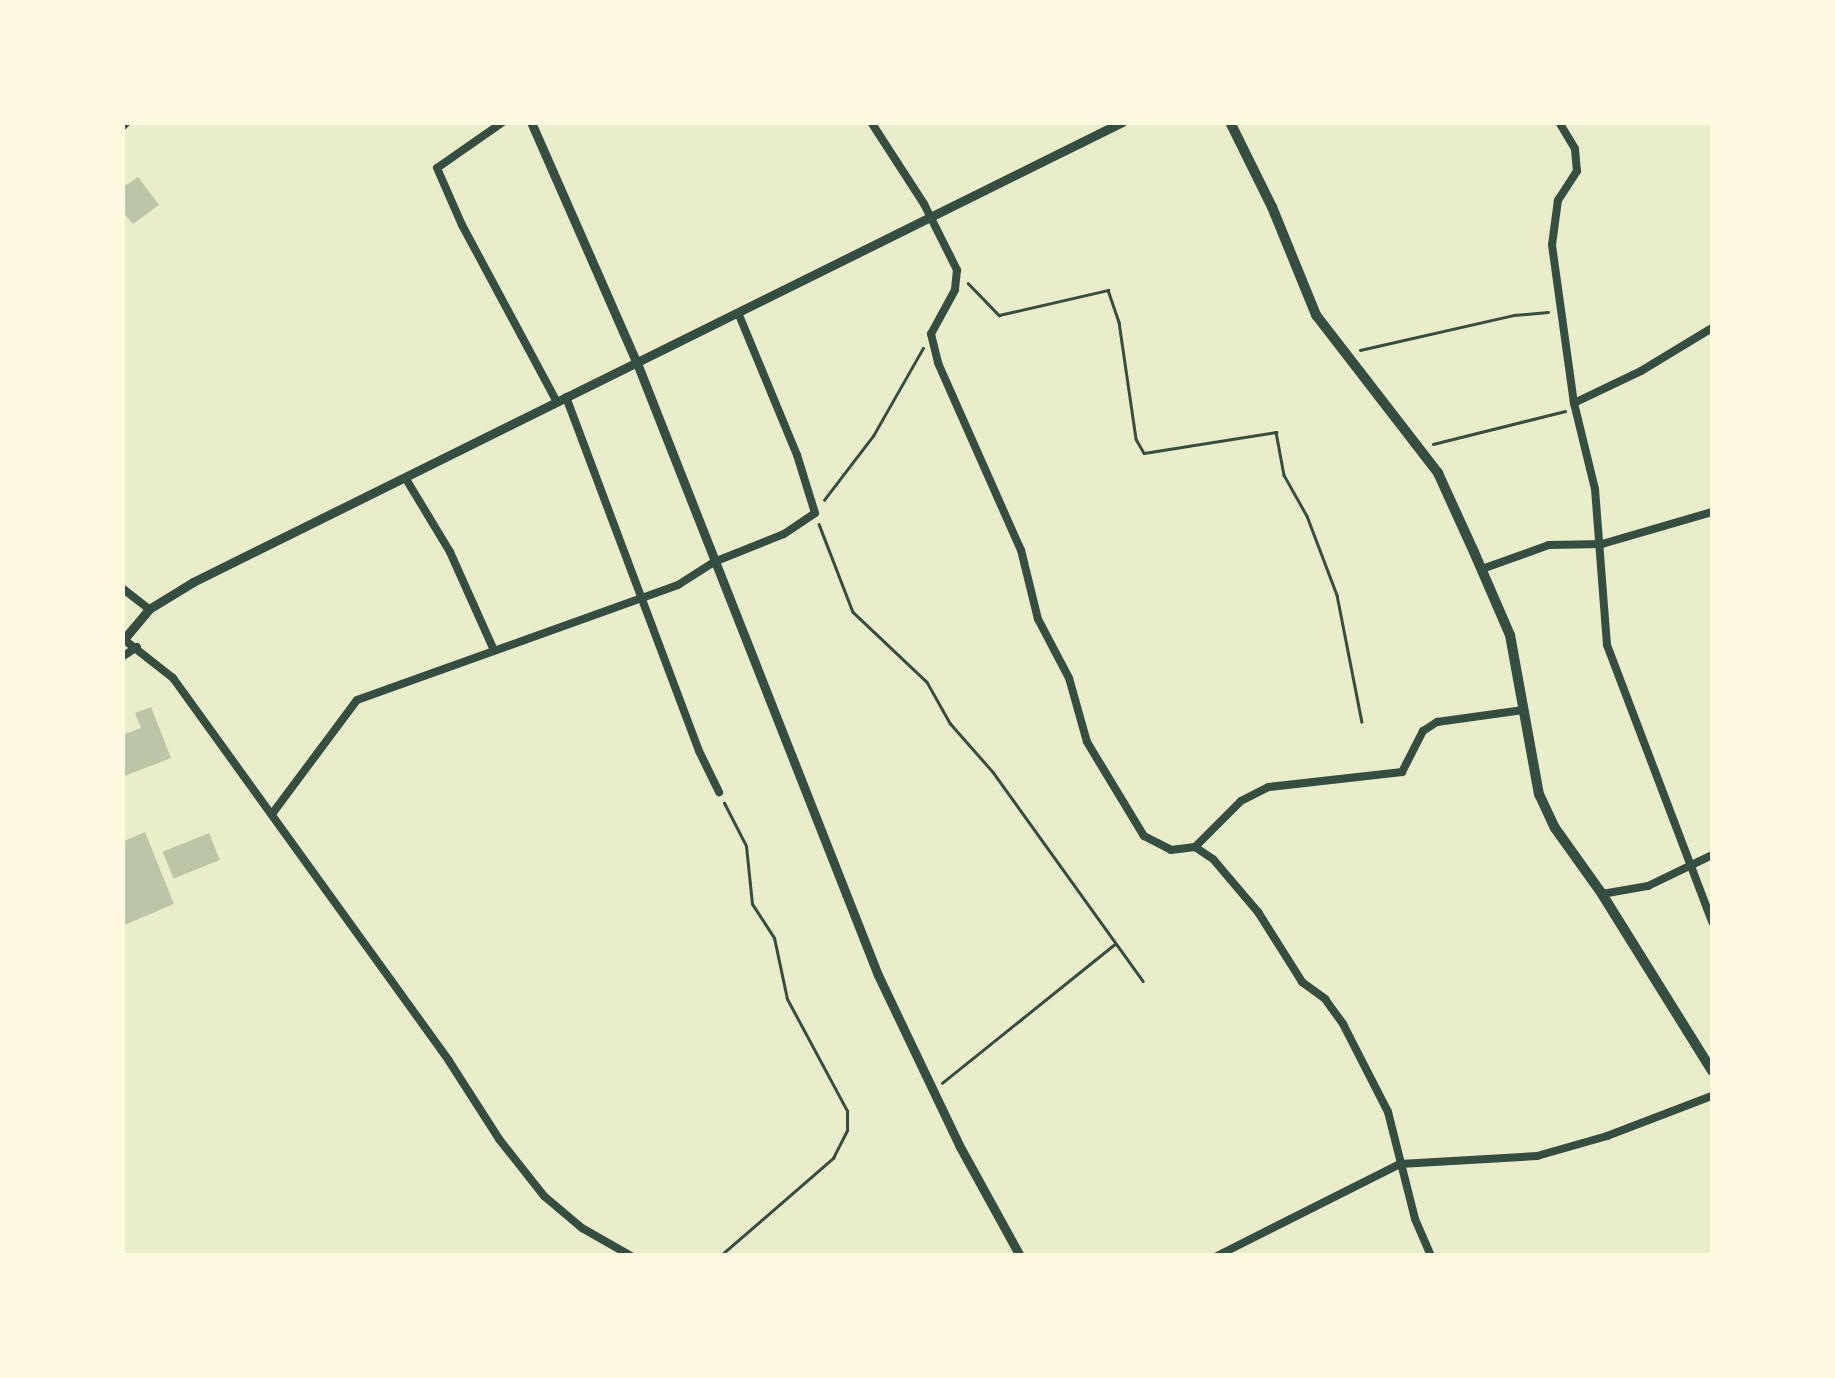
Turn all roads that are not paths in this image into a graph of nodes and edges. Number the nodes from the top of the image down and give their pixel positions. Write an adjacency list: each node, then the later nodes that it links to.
1 (504, 122): 11 (street)
2 (531, 122): 10 (street)
3 (871, 122): 7 (street)
4 (1122, 122): 7 (street)
5 (1230, 122): 17 (main road)
6 (1559, 122): 12 (street)
7 (930, 218): 8 (street); 28 (street)
8 (740, 315): 10 (street); 16 (street)
9 (1712, 328): 12 (street)
10 (636, 363): 11 (street); 16 (street)
11 (562, 400): 13 (street); 19 (street)
12 (1574, 403): 15 (street)
13 (406, 478): 20 (street); 23 (street)
14 (1712, 512): 15 (street)
15 (1602, 544): 17 (street); 30 (street)
16 (714, 562): 19 (street); 37 (street)
17 (1482, 569): 25 (main road)
18 (122, 588): 20 (street)
19 (644, 599): 23 (street); 26 (street)
20 (148, 609): 21 (street)
21 (124, 638): 22 (street)
22 (137, 647): 24 (street); 27 (street)
23 (493, 648): 27 (street)
24 (122, 657)
25 (1523, 710): 28 (street); 31 (main road)
26 (719, 792)
27 (272, 814): 36 (street)
28 (1195, 848): 35 (street)
29 (1712, 855): 30 (street)
30 (1690, 868): 31 (street); 32 (street)
31 (1602, 894): 33 (main road)
32 (1712, 922)
33 (1712, 1071)
34 (1712, 1096): 35 (street)
35 (1400, 1164): 38 (street); 39 (street)
36 (631, 1256)
37 (1020, 1256)
38 (1217, 1256)
39 (1431, 1256)

